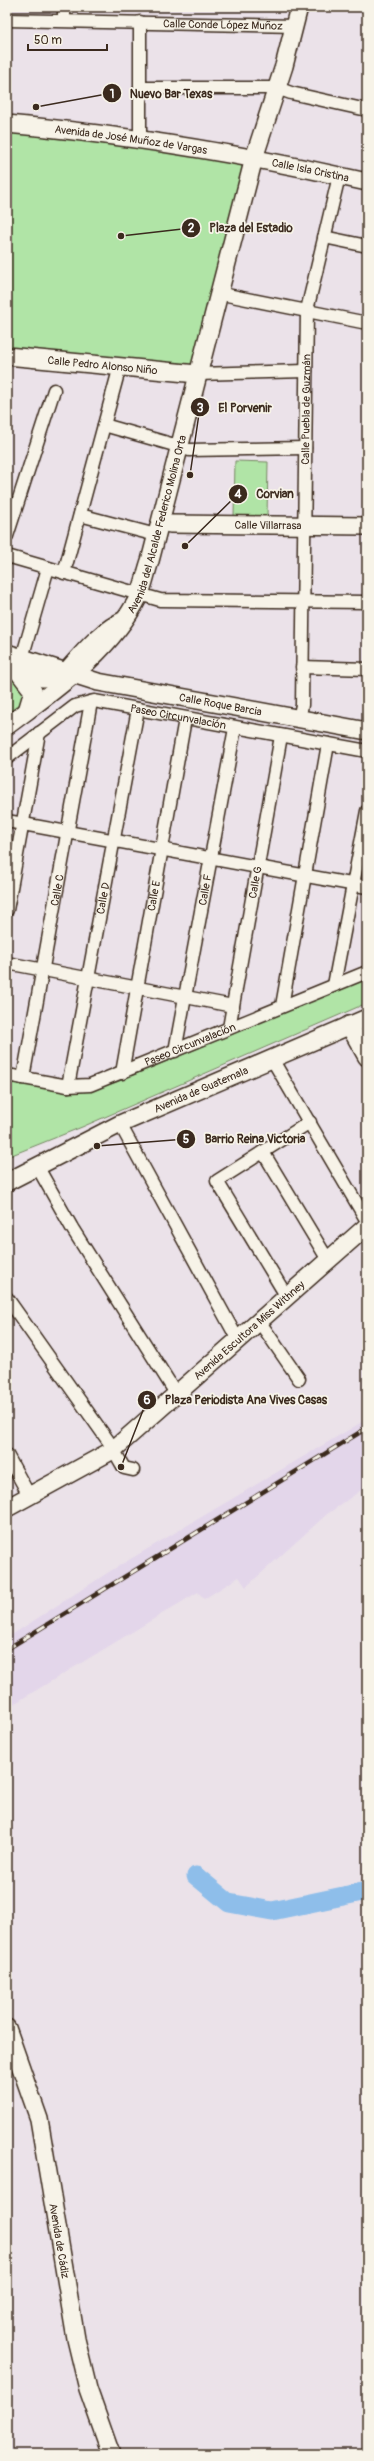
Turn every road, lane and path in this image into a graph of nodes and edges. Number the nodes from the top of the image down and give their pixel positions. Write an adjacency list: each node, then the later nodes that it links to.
1 (64, 7): 4 (street)
2 (299, 7): 6 (street, Avenida del Alcalde Federico Molina Orta)
3 (7, 20): 4 (street, Calle Conde López Muñoz)
4 (64, 20): 5 (street, Calle Conde López Muñoz)
5 (140, 22): 6 (street, Calle Conde López Muñoz); 7 (street)
6 (294, 26): 8 (street, Avenida del Alcalde Federico Molina Orta)
7 (140, 88): 8 (street); 11 (street)
8 (277, 88): 9 (street); 12 (street, Avenida del Alcalde Federico Molina Orta)
9 (367, 110)
10 (7, 124): 11 (street, Avenida de José Muñoz de Vargas)
11 (140, 139): 12 (street, Avenida de José Muñoz de Vargas)
12 (258, 158): 13 (street, Calle Isla Cristina); 17 (street, Avenida del Alcalde Federico Molina Orta); 23 (street, Avenida del Alcalde Federico Molina Orta)
13 (339, 176): 14 (street, Calle Isla Cristina); 15 (street, Calle Puebla de Guzmán)
14 (367, 182)
15 (324, 237): 16 (street); 18 (street, Calle Puebla de Guzmán)
16 (367, 246)
17 (227, 295): 18 (street); 23 (street, Avenida del Alcalde Federico Molina Orta)
18 (307, 310): 19 (street); 22 (street, Calle Puebla de Guzmán)
19 (367, 323)
20 (7, 356): 21 (street, Calle Pedro Alonso Niño)
21 (120, 366): 23 (street, Calle Pedro Alonso Niño); 25 (street)
22 (306, 371): 23 (street); 27 (street, Calle Puebla de Guzmán)
23 (202, 374): 26 (street, Avenida del Alcalde Federico Molina Orta)
24 (54, 390): 33 (street)
25 (104, 425): 26 (street); 28 (street)
26 (184, 448): 27 (street); 29 (street, Avenida del Alcalde Federico Molina Orta); 32 (street, Avenida del Alcalde Federico Molina Orta)
27 (305, 448): 30 (street, Calle Puebla de Guzmán)
28 (80, 515): 32 (street); 36 (street)
29 (170, 524): 30 (street, Calle Villarrasa); 37 (street, Avenida del Alcalde Federico Molina Orta)
30 (304, 526): 31 (street, Calle Villarrasa); 38 (street, Calle Puebla de Guzmán)
31 (367, 526)
32 (156, 535): 37 (street, Avenida del Alcalde Federico Molina Orta)
33 (7, 536)
34 (7, 556): 35 (street)
35 (48, 568): 36 (street); 40 (street)
36 (64, 573): 37 (street)
37 (144, 596): 38 (street); 43 (street, Avenida del Alcalde Federico Molina Orta); 43 (street, Avenida del Alcalde Federico Molina Orta)
38 (303, 602): 39 (street); 41 (street, Calle Puebla de Guzmán)
39 (367, 602)
40 (13, 662): 43 (street, Calle Roque Barcia); 46 (street)
41 (302, 667): 42 (street); 48 (street, Calle Puebla de Guzmán)
42 (367, 669)
43 (71, 674): 46 (street, Avenida del Alcalde Federico Molina Orta); 48 (street, Calle Roque Barcia); 54 (street, Avenida del Alcalde Federico Molina Orta)
44 (91, 702): 45 (street, Paseo Circunvalación); 52 (street, Paseo Circunvalación); 61 (street, Calle C)
45 (138, 709): 47 (street, Paseo Circunvalación); 62 (street, Calle D)
46 (27, 711): 49 (street, Avenida del Alcalde Federico Molina Orta)
47 (186, 719): 50 (street, Paseo Circunvalación); 63 (street, Calle E)
48 (299, 719): 51 (street, Calle Roque Barcia)
49 (7, 726)
50 (235, 728): 53 (street, Paseo Circunvalación); 64 (street, Calle F)
51 (367, 731)
52 (40, 733): 57 (street, Paseo Circunvalación); 60 (street)
53 (281, 736): 55 (street, Paseo Circunvalación); 65 (street, Calle G)
54 (7, 737)
55 (328, 744): 56 (street, Paseo Circunvalación); 66 (street)
56 (367, 751)
57 (7, 758)
58 (367, 810): 67 (street)
59 (7, 821): 60 (street)
60 (23, 824): 61 (street); 69 (street)
61 (68, 832): 62 (street); 71 (street, Calle C)
62 (114, 840): 63 (street); 73 (street, Calle D)
63 (162, 849): 64 (street); 75 (street, Calle E)
64 (211, 858): 65 (street); 76 (street, Calle F)
65 (258, 867): 66 (street); 77 (street, Calle G)
66 (305, 876): 67 (street); 78 (street)
67 (353, 884): 68 (street); 74 (street)
68 (367, 887)
69 (7, 910)
70 (7, 963): 71 (street)
71 (43, 970): 73 (street); 87 (street, Calle C)
72 (367, 972): 74 (street, Paseo Circunvalación)
73 (89, 978): 75 (street); 88 (street, Calle D)
74 (334, 985): 78 (street, Paseo Circunvalación)
75 (138, 988): 76 (street); 85 (street, Calle E)
76 (185, 996): 77 (street); 82 (street, Calle F)
77 (233, 1006): 81 (street, Calle G)
78 (282, 1006): 81 (street, Paseo Circunvalación)
79 (367, 1018): 80 (street, Avenida de Guatemala)
80 (349, 1025): 83 (street); 84 (street, Avenida de Guatemala)
81 (229, 1028): 82 (street, Paseo Circunvalación)
82 (175, 1051): 85 (street, Paseo Circunvalación)
83 (367, 1057)
84 (272, 1059): 89 (street); 90 (street, Avenida de Guatemala)
85 (122, 1073): 88 (street, Paseo Circunvalación)
86 (7, 1075): 87 (street, Paseo Circunvalación)
87 (23, 1078): 88 (street, Paseo Circunvalación)
88 (68, 1086)
89 (310, 1122): 91 (street); 95 (street)
90 (120, 1124): 92 (street, Avenida de Guatemala); 101 (street)
91 (263, 1152): 97 (street); 98 (street)
92 (37, 1166): 93 (street); 94 (street, Avenida de Guatemala); 103 (street)
93 (7, 1169)
94 (7, 1182)
95 (367, 1221)
96 (367, 1226): 97 (street, Avenida Escultora Miss Withney)
97 (328, 1260): 98 (street, Avenida Escultora Miss Withney)
98 (287, 1296): 100 (street, Avenida Escultora Miss Withney)
99 (7, 1298): 104 (street)
100 (259, 1321): 101 (street, Avenida Escultora Miss Withney); 102 (street)
101 (238, 1340): 103 (street, Avenida Escultora Miss Withney)
102 (299, 1379)
103 (177, 1395): 104 (street, Avenida Escultora Miss Withney)
104 (113, 1450): 106 (street); 107 (street, Avenida Escultora Miss Withney)
105 (7, 1455): 107 (street)
106 (133, 1470)
107 (30, 1497): 108 (street, Avenida Escultora Miss Withney)
108 (7, 1508)
109 (7, 2028): 110 (street, Avenida de Cádiz)
110 (111, 2454)

